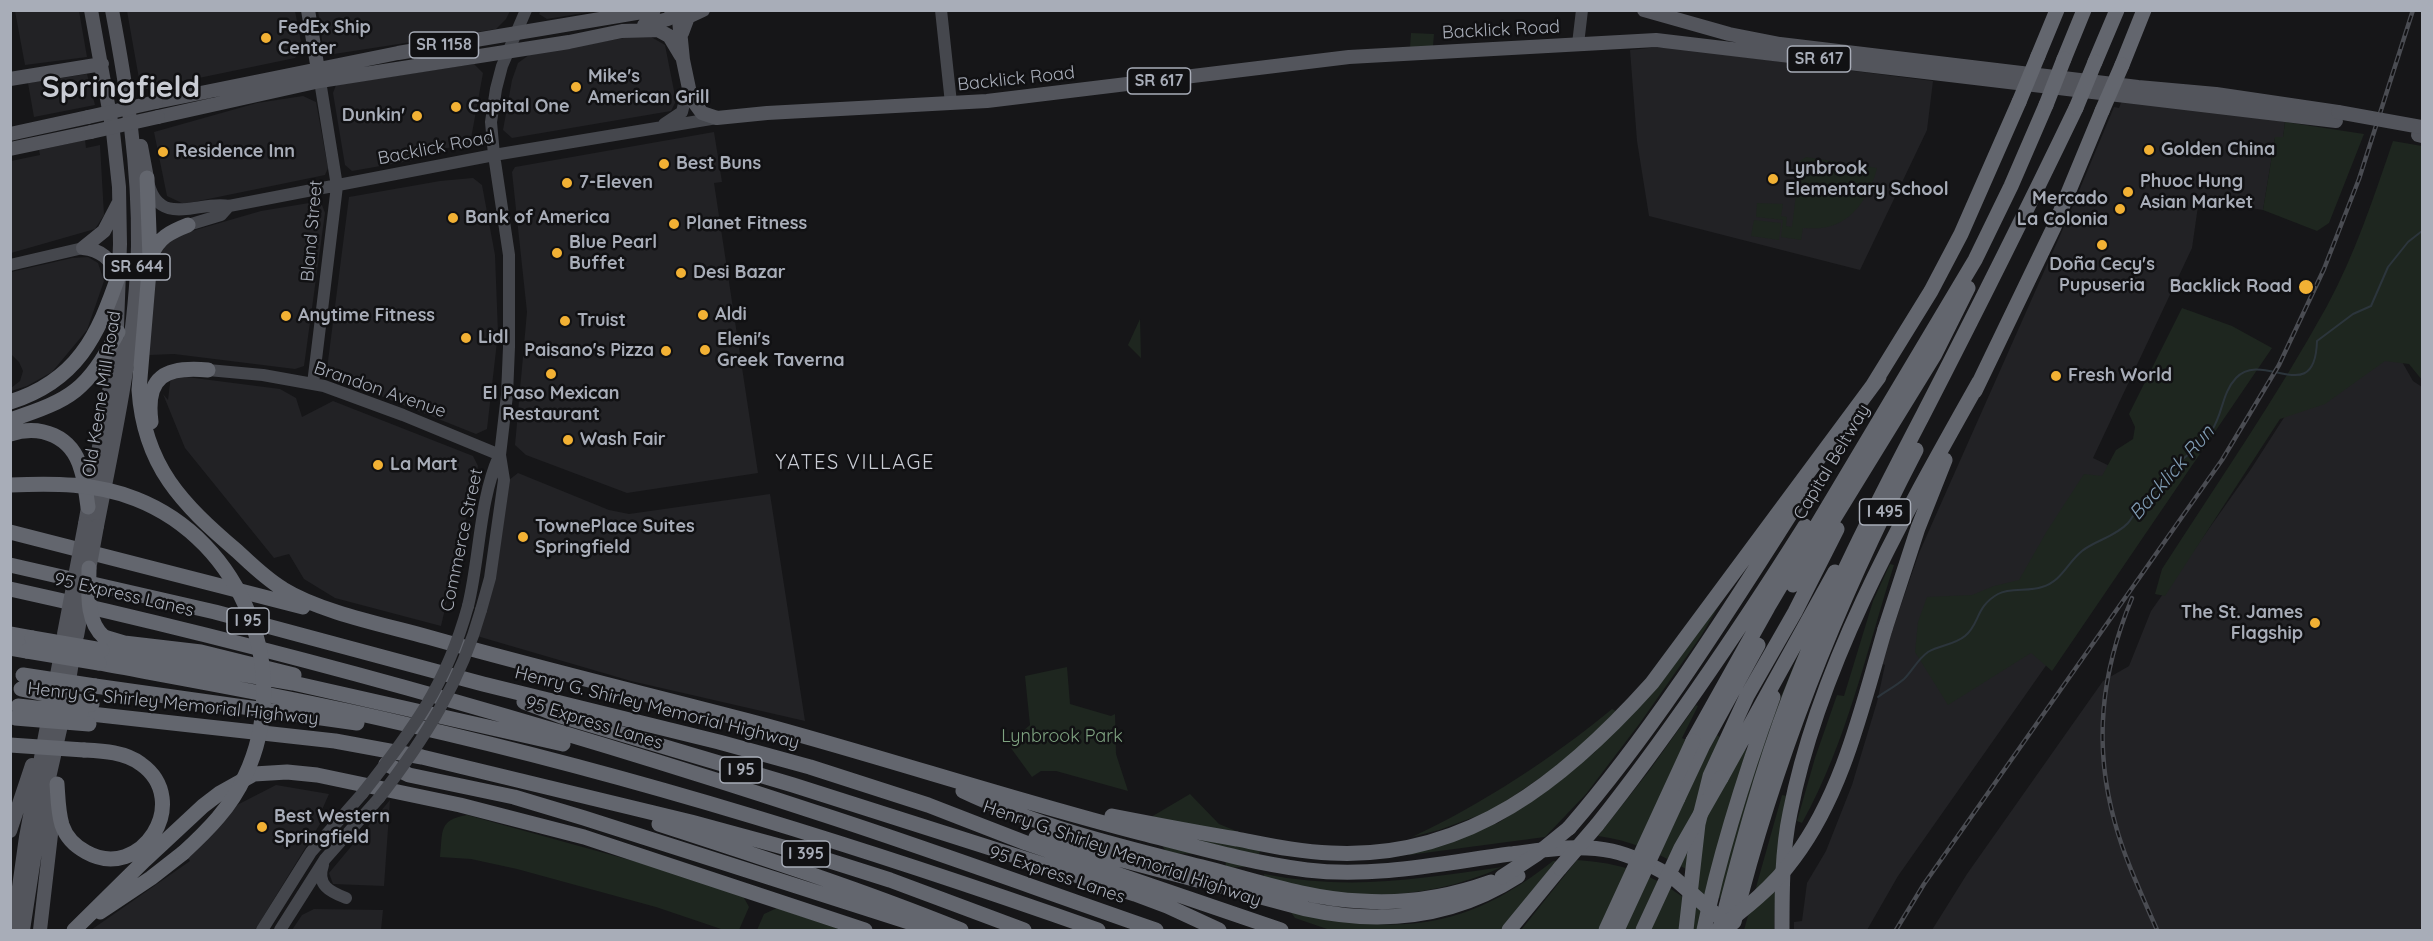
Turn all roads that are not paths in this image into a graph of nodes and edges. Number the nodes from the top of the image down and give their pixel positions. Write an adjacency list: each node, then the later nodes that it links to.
1 (91, 10): 21 (main road, Old Keene Mill Road / SR 644)
2 (112, 10): 24 (main road, Old Keene Mill Road / SR 644)
3 (308, 10): 22 (main road, Bland Street)
4 (526, 10): 16 (main road, Commerce Street)
5 (654, 10): 16 (main road, SR 1158)
6 (677, 10): 15 (main road); 17 (main road)
7 (703, 10): 17 (main road)
8 (941, 10): 26 (main road)
9 (1582, 10): 18 (main road)
10 (1644, 10): 28 (main road, Backlick Road / SR 617)
11 (2057, 10): 46 (highway, bridge)
12 (2084, 10): 51 (highway, Capital Beltway / I 495, bridge)
13 (2117, 10): 27 (highway, I 495, bridge)
14 (2144, 10): 47 (highway, bridge)
15 (622, 31): 19 (main road, SR 1158); 20 (main road, SR 1158)
16 (518, 32): 19 (main road, Commerce Street); 22 (main road, SR 1158)
17 (682, 37): 20 (main road)
18 (1578, 44): 26 (main road, Backlick Road / SR 617); 28 (main road, Backlick Road / SR 617)
19 (509, 51): 22 (main road, SR 1158); 34 (main road, Commerce Street)
20 (683, 60): 25 (main road)
21 (102, 64): 23 (main road); 37 (main road, Old Keene Mill Road / SR 644)
22 (319, 75): 32 (main road, SR 1158, bridge); 33 (main road, SR 1158, bridge); 36 (main road, Bland Street)
23 (10, 79)
24 (127, 85): 35 (main road); 58 (main road, Old Keene Mill Road / SR 644)
25 (688, 88): 29 (main road); 30 (main road, Backlick Road / SR 617)
26 (951, 103): 29 (main road, Backlick Road / SR 617)
27 (2076, 108): 55 (highway); 115 (highway, I 495)
28 (2337, 117): 31 (main road, Backlick Road / SR 617)
29 (717, 118): 30 (main road, Backlick Road / SR 617)
30 (651, 129): 34 (main road, Backlick Road / SR 617)
31 (2421, 131)
32 (10, 134)
33 (10, 149)
34 (494, 155): 36 (main road, Backlick Road / SR 617); 53 (main road, Commerce Street)
35 (147, 178): 38 (main road, Backlick Road); 41 (highway)
36 (337, 186): 38 (main road, Backlick Road / SR 617); 48 (main road, Bland Street)
37 (119, 201): 40 (main road); 43 (main road, Old Keene Mill Road / SR 644)
38 (229, 206): 39 (main road, Backlick Road / SR 617)
39 (188, 225): 41 (highway)
40 (82, 248): 42 (main road); 43 (main road)
41 (150, 259): 54 (highway)
42 (10, 265)
43 (119, 274): 44 (main road, Old Keene Mill Road / SR 644); 49 (highway)
44 (118, 332): 50 (highway); 57 (main road, Old Keene Mill Road / SR 644)
45 (208, 369): 48 (main road, Brandon Avenue); 54 (highway)
46 (1878, 377): 84 (highway); 88 (highway)
47 (1979, 382): 114 (highway, bridge); 116 (highway)
48 (313, 384): 53 (main road, Brandon Avenue)
49 (10, 402)
50 (16, 418)
51 (1879, 433): 77 (highway, Capital Beltway / I 495); 107 (highway, bridge); 112 (highway)
52 (10, 434): 57 (highway)
53 (500, 455): 80 (main road, Commerce Street, bridge); 80 (main road, Commerce Street, bridge)
54 (154, 458): 63 (highway)
55 (1888, 481): 64 (highway); 114 (highway)
56 (10, 485): 93 (highway, bridge)
57 (88, 507): 58 (main road, Old Keene Mill Road / SR 644)
58 (91, 525): 61 (main road, Old Keene Mill Road / SR 644, bridge); 66 (main road, SR 644, bridge)
59 (10, 532): 63 (highway)
60 (10, 565): 71 (highway, Henry G. Shirley Memorial Highway / I 95)
61 (89, 568): 66 (main road, SR 644, bridge); 69 (highway, bridge)
62 (10, 589): 81 (highway, 95 Express Lanes)
63 (348, 615): 82 (highway)
64 (1805, 623): 111 (highway, bridge); 113 (highway)
65 (10, 634): 67 (highway)
66 (70, 635): 75 (main road, SR 644); 76 (main road, SR 644)
67 (29, 644): 68 (highway, I 95); 69 (highway, I 95, bridge)
68 (10, 648)
69 (102, 650): 79 (highway, I 95); 81 (highway)
70 (16, 681): 73 (highway, bridge); 79 (highway, bridge)
71 (483, 684): 87 (highway, Henry G. Shirley Memorial Highway); 105 (highway, I 95)
72 (14, 712): 73 (highway, Henry G. Shirley Memorial Highway / I 395, bridge)
73 (91, 714): 74 (highway, Henry G. Shirley Memorial Highway / I 395); 74 (highway)
74 (185, 724): 85 (highway, Henry G. Shirley Memorial Highway / I 395)
75 (62, 726): 83 (main road); 95 (main road, SR 644)
76 (45, 739): 89 (main road); 94 (main road, SR 644)
77 (1698, 744): 86 (highway); 108 (highway, Capital Beltway / I 495, bridge)
78 (10, 745): 83 (highway, bridge)
79 (499, 747): 103 (highway, I 95)
80 (393, 768): 90 (main road, Commerce Street, bridge); 97 (main road, Commerce Street, bridge); 100 (highway)
81 (695, 774): 104 (highway, 95 Express Lanes)
82 (927, 774): 84 (highway); 88 (highway, bridge)
83 (57, 784): 96 (main road)
84 (990, 791): 92 (highway, bridge)
85 (582, 798): 101 (highway); 102 (highway, Henry G. Shirley Memorial Highway / I 395)
86 (1678, 798): 109 (highway, bridge); 110 (highway, bridge)
87 (928, 805): 88 (highway, bridge); 106 (highway, Henry G. Shirley Memorial Highway)
88 (1569, 828)
89 (10, 831)
90 (329, 855): 91 (main road); 98 (main road, Commerce Street)
91 (346, 898)
92 (1697, 898): 114 (highway, bridge); 115 (highway, bridge)
93 (78, 927): 99 (highway)
94 (13, 930)
95 (23, 930)
96 (39, 930)
97 (262, 930)
98 (280, 930)
99 (865, 930)
100 (934, 930)
101 (960, 930)
102 (1024, 930)
103 (1098, 930)
104 (1156, 930)
105 (1219, 930)
106 (1281, 930)
107 (1509, 930)
108 (1606, 930)
109 (1617, 930)
110 (1638, 930)
111 (1643, 930)
112 (1686, 930)
113 (1704, 930)
114 (1720, 930)
115 (1730, 930)
116 (1782, 930)

